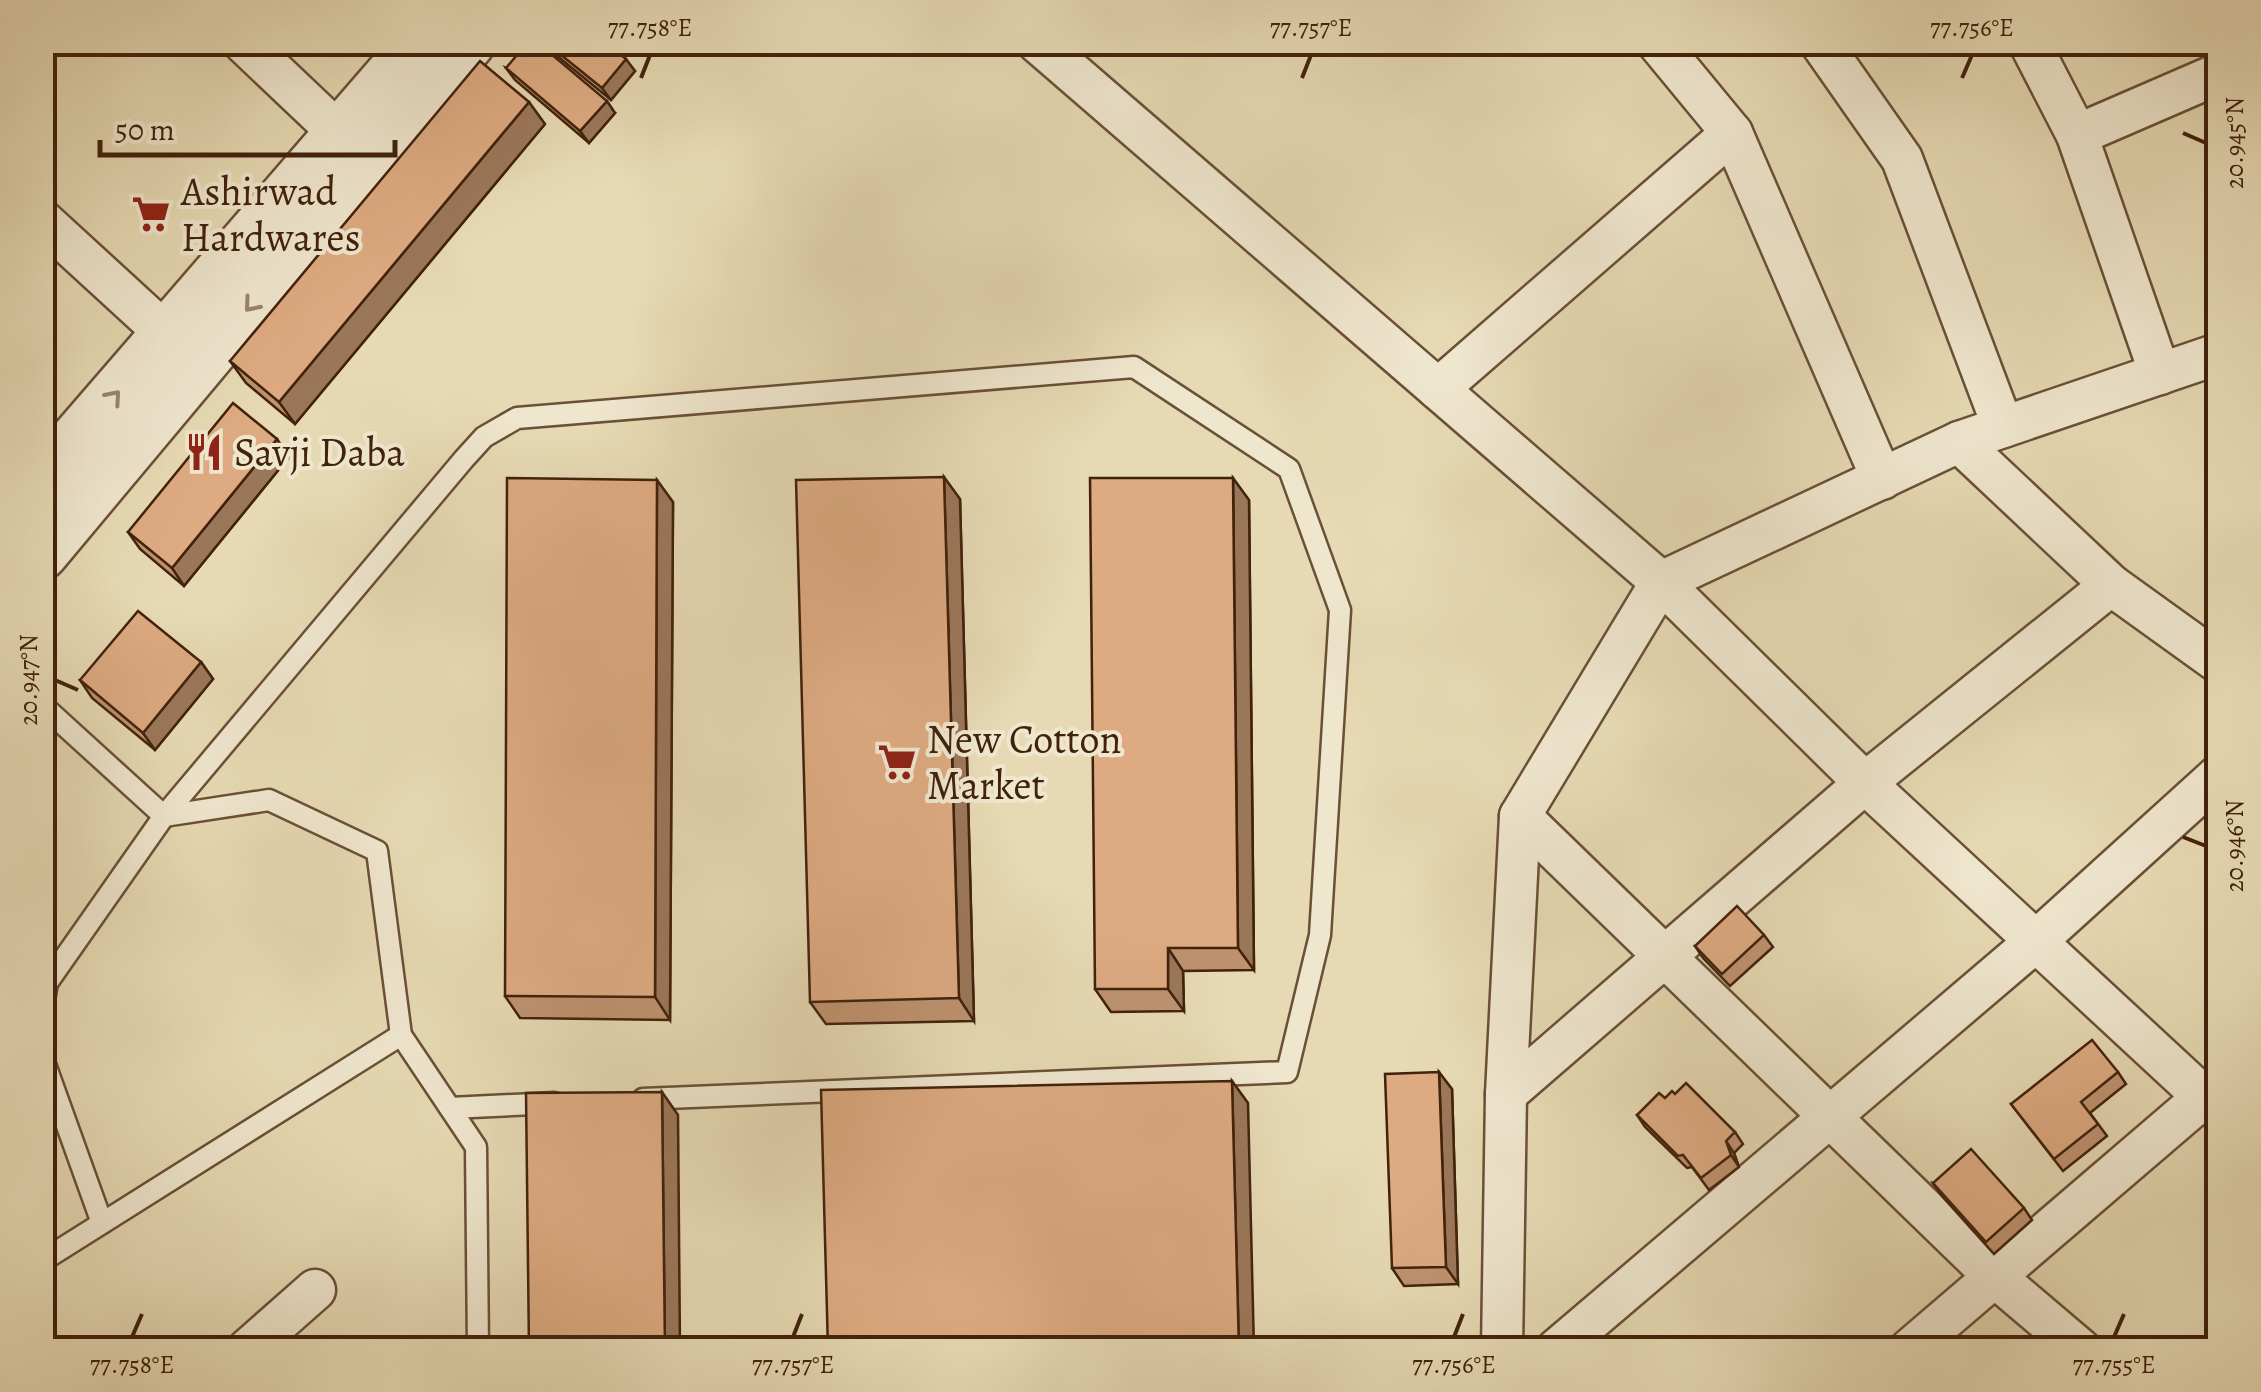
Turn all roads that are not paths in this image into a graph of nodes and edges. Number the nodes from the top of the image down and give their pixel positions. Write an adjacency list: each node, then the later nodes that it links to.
1 (243, 42): 13 (street)
2 (419, 42): 13 (street)
3 (470, 42): 13 (street)
4 (1037, 42): 18 (street)
5 (1657, 42): 11 (street)
6 (1820, 42): 19 (street)
7 (2029, 42): 12 (street)
8 (2214, 42): 9 (street)
9 (2218, 61)
10 (2218, 74): 12 (street)
11 (1732, 133): 18 (street); 22 (street)
12 (2078, 135): 17 (street)
13 (356, 148): 15 (street)
14 (42, 220): 15 (street)
15 (184, 350): 21 (street, one-way to 15); 23 (street)
16 (2218, 354): 17 (street)
17 (2160, 374): 19 (street)
18 (1438, 389): 24 (street)
19 (2003, 427): 20 (street)
20 (1959, 442): 22 (street); 25 (street)
21 (42, 478)
22 (1882, 479): 24 (street)
23 (42, 554)
24 (1661, 582): 29 (street); 31 (street)
25 (2110, 584): 26 (street); 29 (street)
26 (2218, 662)
27 (42, 706): 30 (lane)
28 (2218, 776): 32 (street)
29 (1865, 784): 32 (street); 33 (street)
30 (164, 816): 34 (lane); 35 (lane); 39 (lane)
31 (1520, 816): 33 (street); 37 (street)
32 (2035, 942): 38 (street); 42 (street)
33 (1661, 956): 37 (street); 42 (street)
34 (42, 1011)
35 (401, 1035): 41 (lane); 43 (lane)
36 (42, 1056): 43 (lane)
37 (1506, 1094): 49 (street)
38 (2213, 1098): 45 (street)
39 (629, 1100)
40 (569, 1102): 41 (lane)
41 (450, 1108): 48 (lane)
42 (1828, 1115): 45 (street); 50 (street)
43 (102, 1223): 44 (lane)
44 (42, 1261)
45 (1994, 1276): 51 (street); 52 (street)
46 (314, 1290): 47 (street)
47 (247, 1350)
48 (478, 1350)
49 (1502, 1350)
50 (1556, 1350)
51 (1909, 1350)
52 (2081, 1350)

